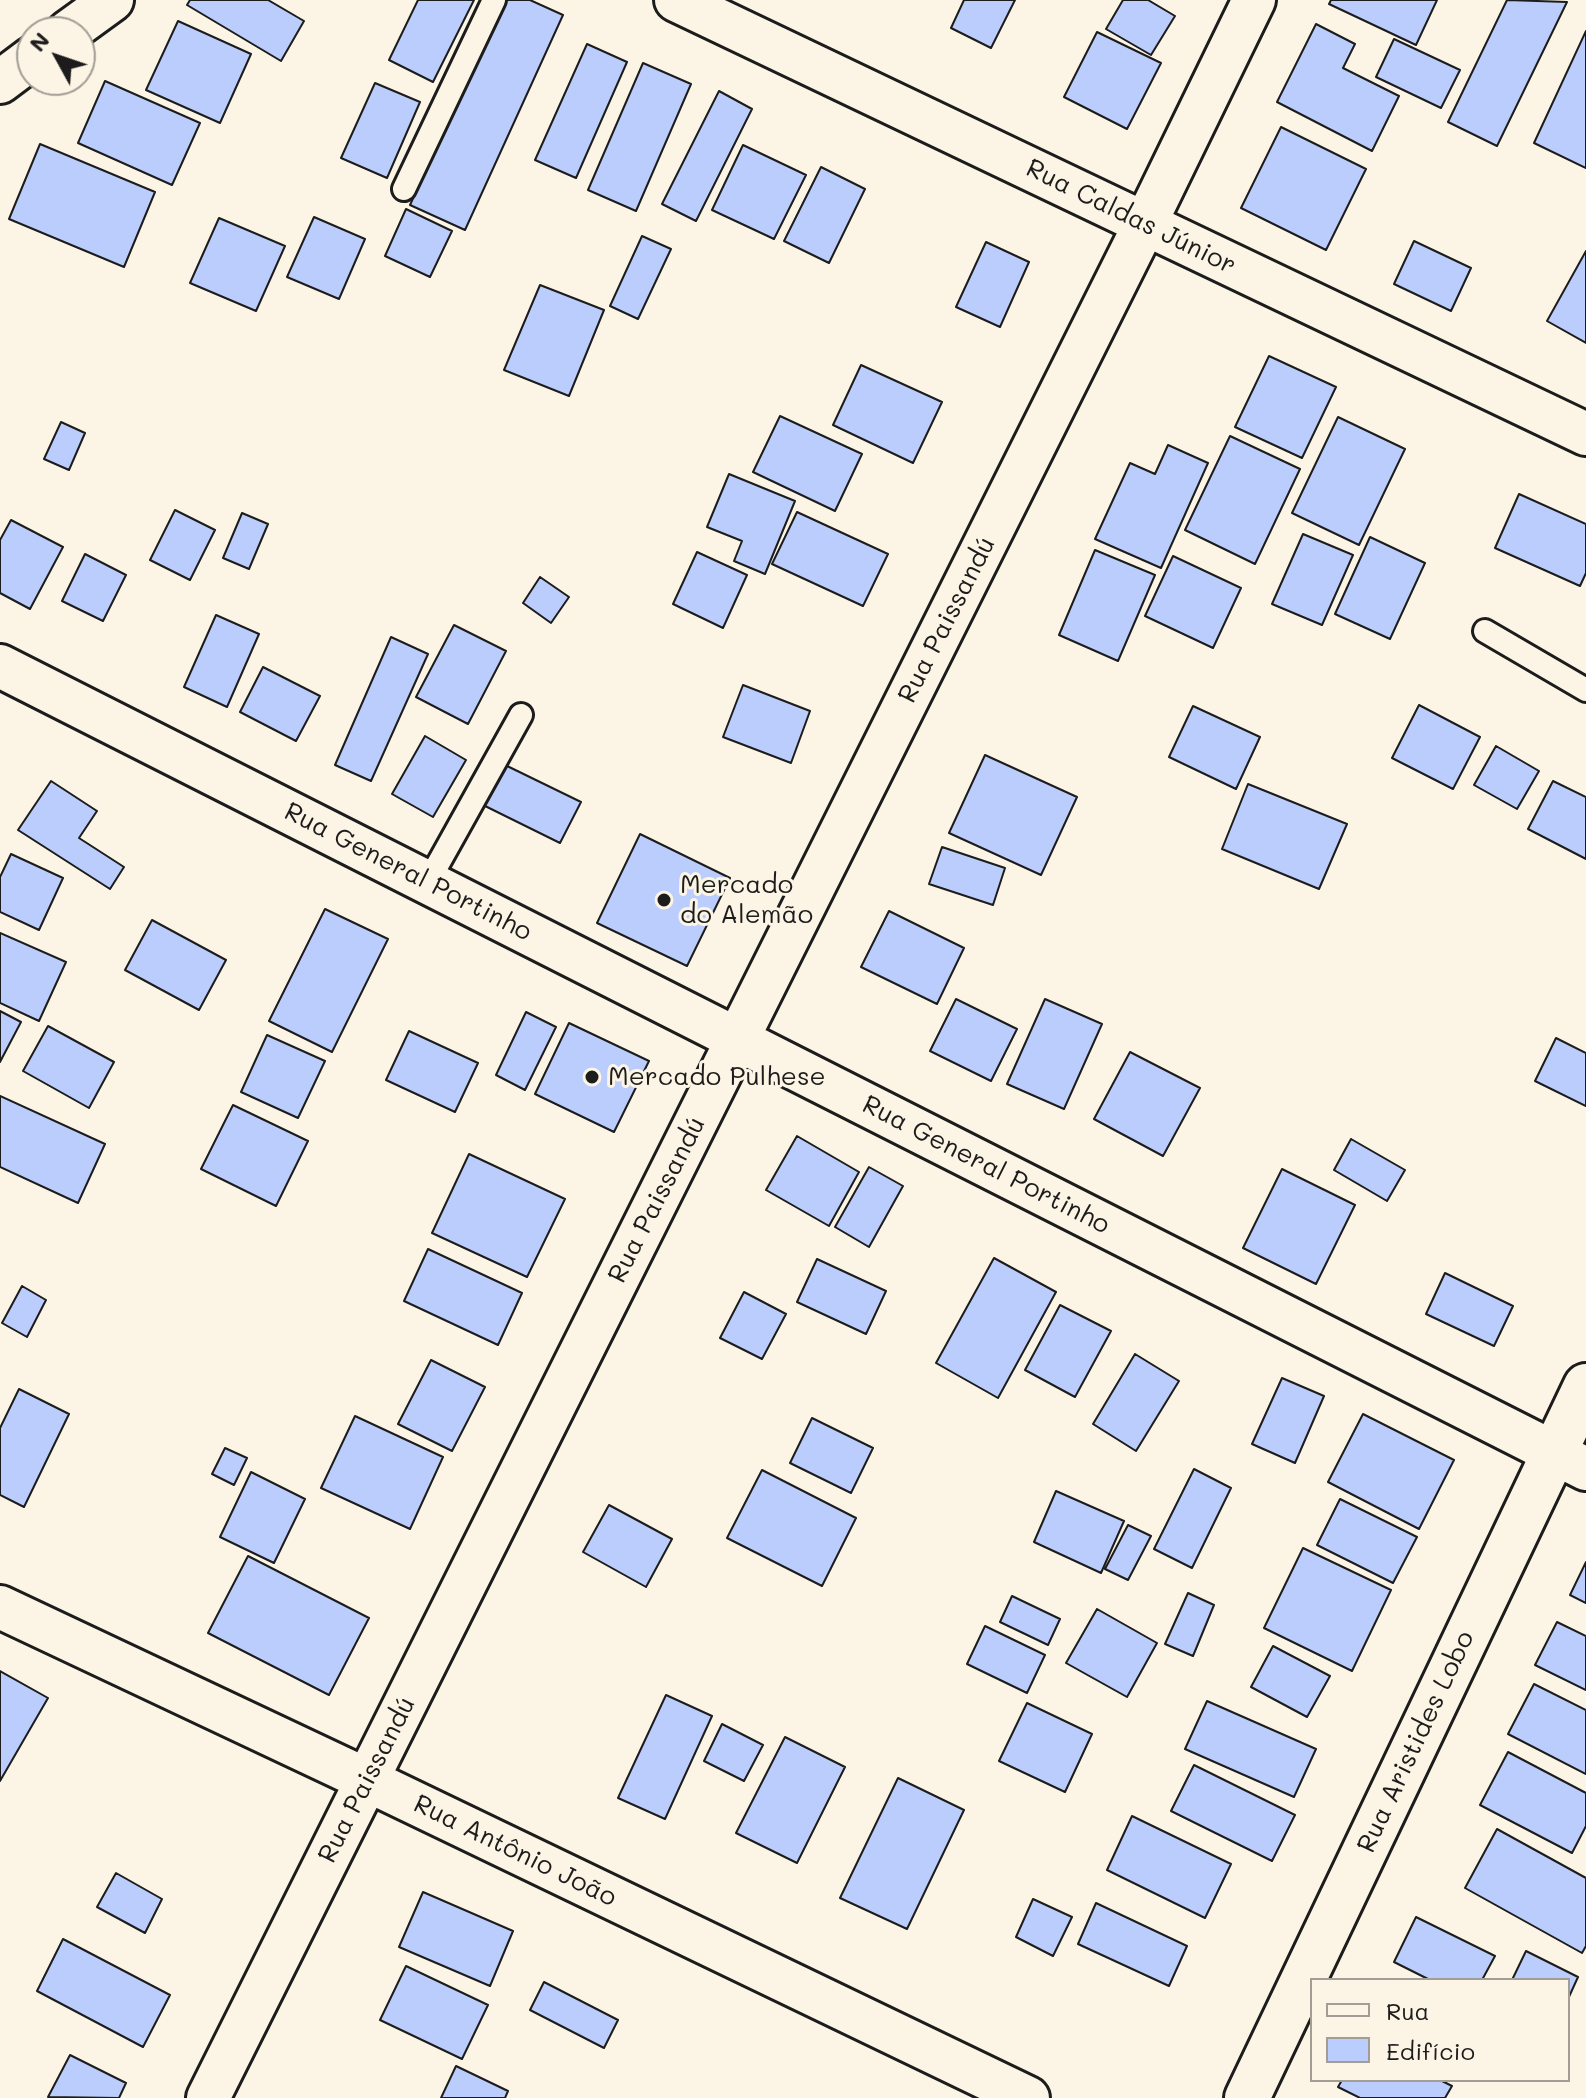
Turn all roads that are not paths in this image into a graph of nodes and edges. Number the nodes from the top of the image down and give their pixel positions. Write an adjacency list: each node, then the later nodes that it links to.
1 (112, 0): 5 (street)
2 (494, 0): 6 (lane)
3 (676, 0): 7 (street, Rua Caldas Júnior)
4 (1254, 0): 7 (street, Rua Paissandú)
5 (90, 16)
6 (404, 189)
7 (1145, 224): 8 (street, Rua Caldas Júnior); 14 (street, Rua Paissandú)
8 (1586, 434)
9 (1485, 631): 11 (lane)
10 (3, 675): 13 (street, Rua General Portinho)
11 (1586, 690)
12 (521, 715): 13 (lane)
13 (428, 882): 14 (street, Rua General Portinho)
14 (738, 1039): 16 (street, Rua General Portinho); 18 (street, Rua Paissandú)
15 (1586, 1386): 16 (street, Rua Aristides Lobo)
16 (1570, 1461): 21 (street, Rua Aristides Lobo)
17 (0, 1607): 18 (street, Rua Antônio João)
18 (367, 1780): 19 (street, Rua Paissandú); 20 (street, Rua Antônio João)
19 (208, 2098)
20 (1028, 2098)
21 (1247, 2098)

